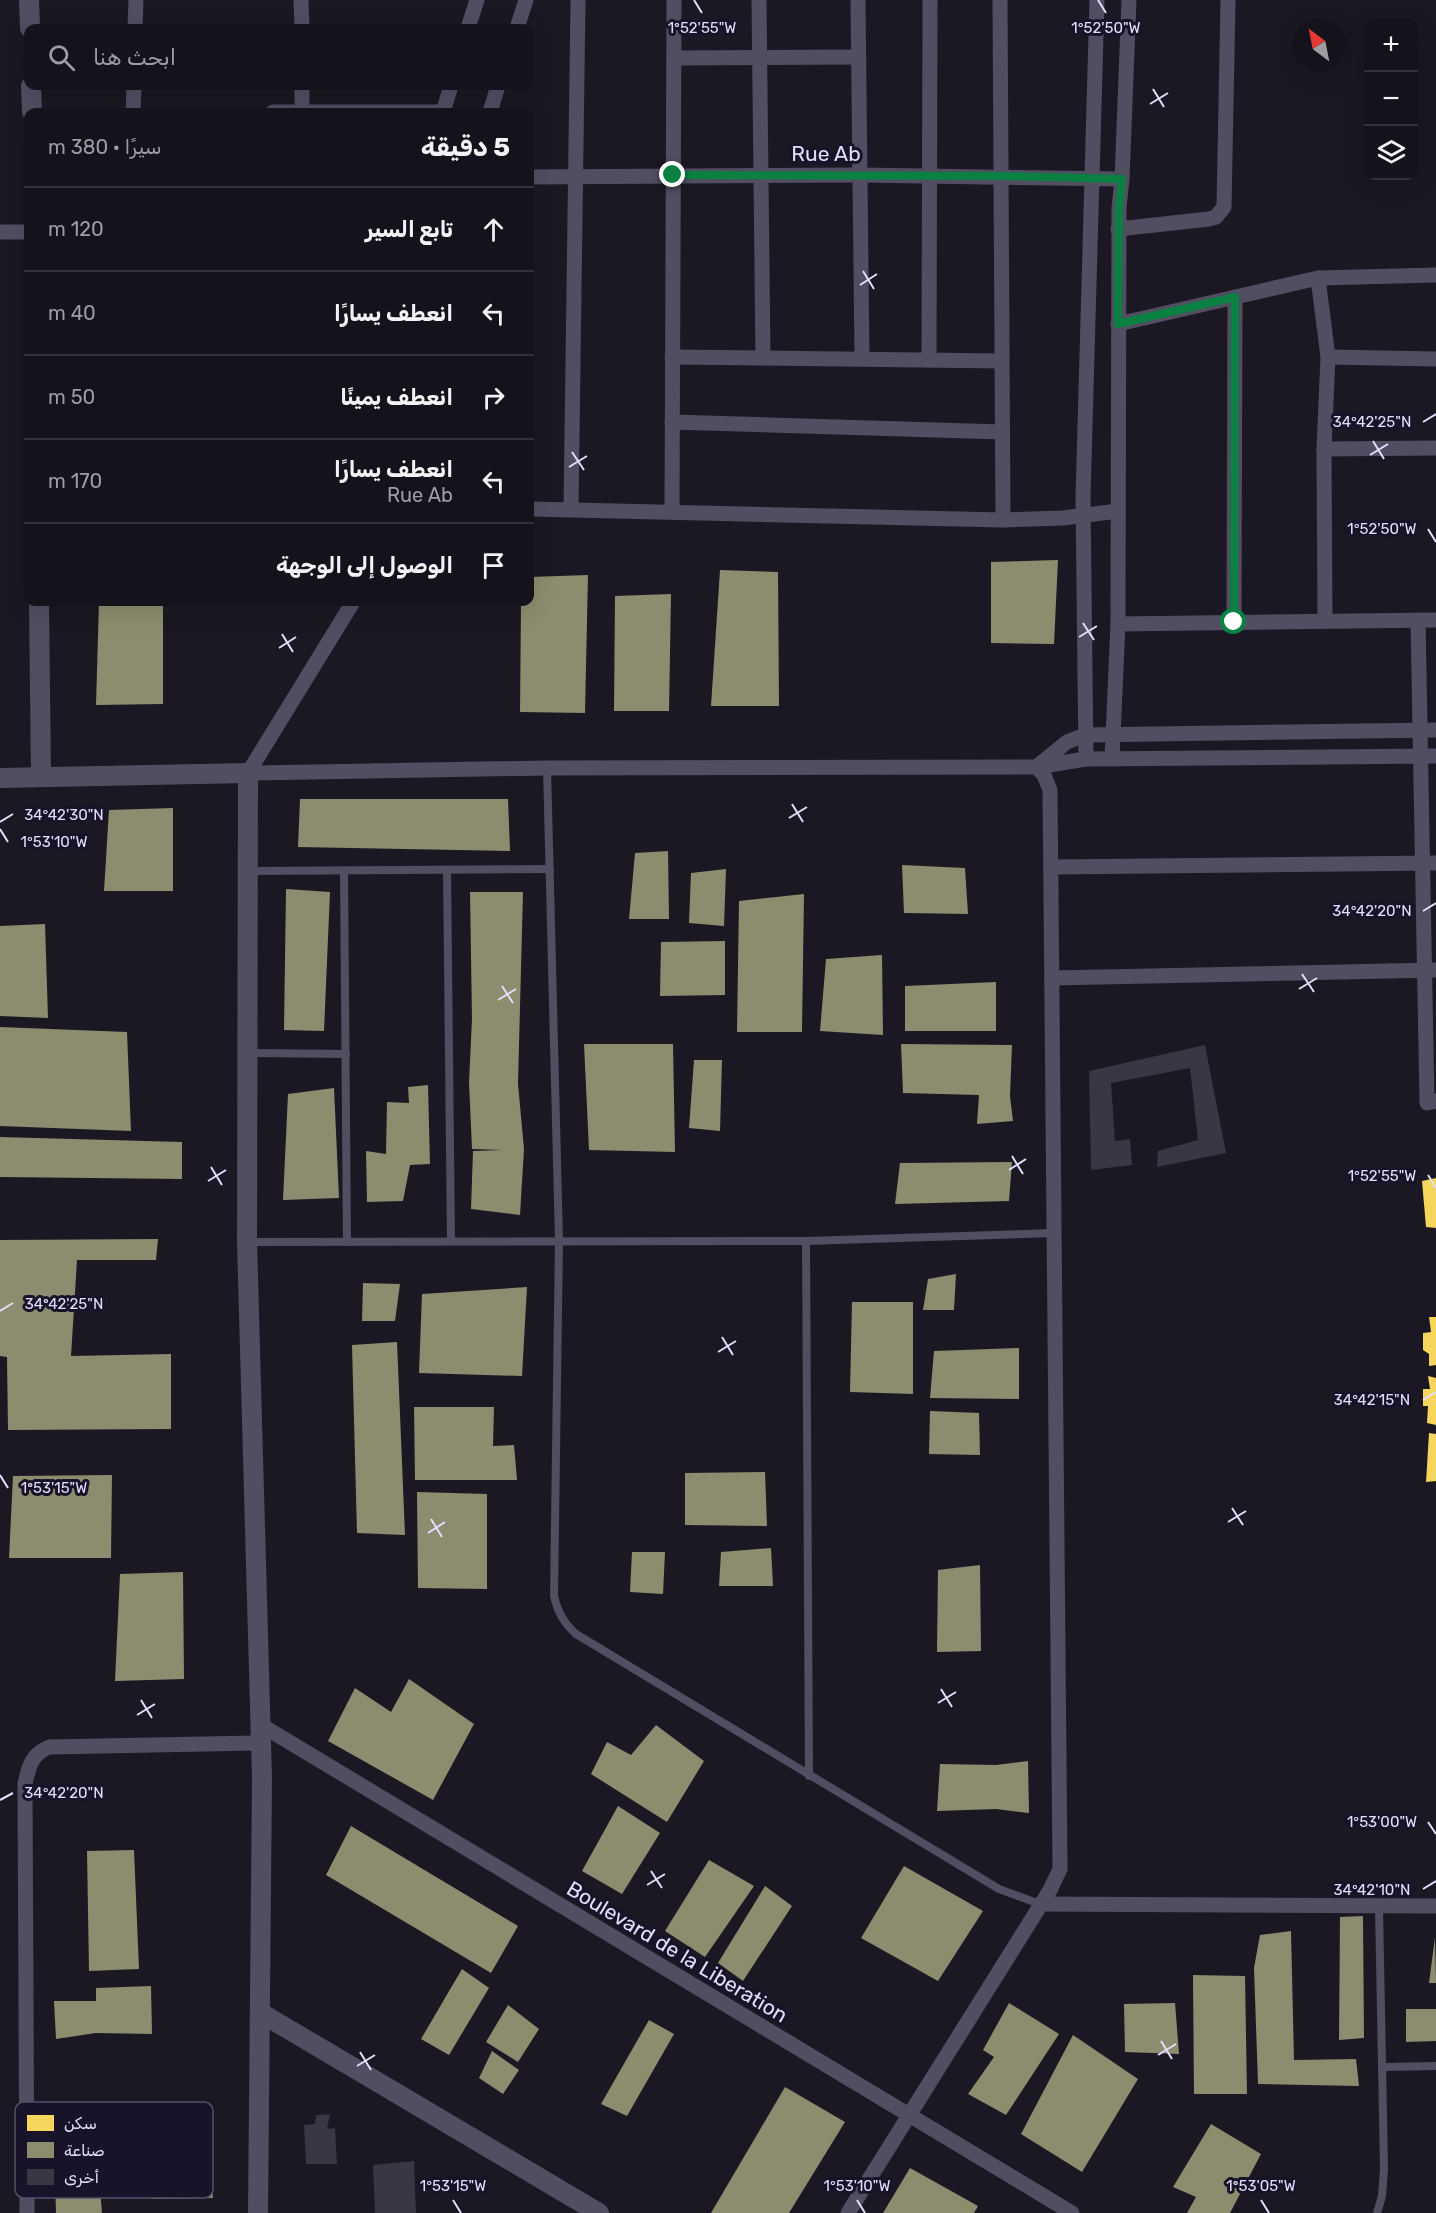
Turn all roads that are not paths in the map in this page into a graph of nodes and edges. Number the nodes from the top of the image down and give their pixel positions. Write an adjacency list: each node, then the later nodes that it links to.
1 (29, 0): 15 (street)
2 (136, 0): 16 (street)
3 (301, 0): 17 (street)
4 (477, 0): 18 (street)
5 (526, 0): 19 (street)
6 (578, 0): 39 (street)
7 (674, 0): 22 (street)
8 (759, 0): 20 (street)
9 (858, 0): 21 (street)
10 (930, 0): 36 (street)
11 (1000, 0): 37 (street)
12 (1097, 0): 40 (street)
13 (1129, 0): 41 (street)
14 (1228, 0): 42 (street)
15 (30, 24)
16 (135, 24)
17 (302, 24)
18 (469, 24)
19 (518, 24)
20 (759, 57): 21 (street); 22 (street); 34 (street)
21 (859, 57): 35 (street)
22 (674, 58): 33 (street)
23 (31, 90): 28 (street)
24 (134, 90): 29 (street)
25 (302, 90): 30 (street)
26 (450, 90): 31 (street)
27 (497, 90): 32 (street)
28 (32, 108)
29 (134, 108)
30 (302, 108)
31 (444, 108)
32 (491, 108)
33 (673, 175): 34 (street, Rue Ab); 39 (street, Rue Ab); 49 (street)
34 (759, 175): 35 (street, Rue Ab); 51 (street)
35 (860, 175): 36 (street, Rue Ab); 52 (street)
36 (928, 175): 37 (street, Rue Ab); 54 (street)
37 (1001, 176): 40 (street, Rue Ab); 55 (street)
38 (534, 177): 39 (street, Rue Ab)
39 (574, 177): 61 (street)
40 (1090, 177): 41 (street, Rue Ab); 64 (street)
41 (1122, 179): 42 (street)
42 (1118, 229): 48 (street)
43 (0, 232): 44 (street)
44 (24, 232)
45 (1436, 274): 46 (street)
46 (1318, 278): 47 (street); 50 (street)
47 (1235, 297): 48 (street); 71 (street)
48 (1118, 324): 63 (street)
49 (672, 357): 51 (street); 56 (street)
50 (1328, 357): 53 (street); 59 (street)
51 (763, 358): 52 (street)
52 (862, 359): 54 (street)
53 (1436, 359)
54 (929, 360): 55 (street)
55 (1002, 361): 57 (street)
56 (672, 422): 57 (street); 62 (street)
57 (1002, 432): 65 (street)
58 (1436, 448): 59 (street)
59 (1324, 449): 70 (street)
60 (534, 509): 61 (street)
61 (571, 510): 62 (street)
62 (672, 511): 65 (street)
63 (1118, 511): 64 (street); 72 (street)
64 (1084, 515): 65 (street); 75 (street)
65 (1002, 520)
66 (39, 606): 82 (street)
67 (351, 606): 81 (street)
68 (1418, 620): 69 (street); 70 (street); 73 (street)
69 (1436, 620)
70 (1325, 621): 71 (street)
71 (1234, 622): 72 (street)
72 (1118, 624): 74 (street)
73 (1429, 730): 74 (street); 76 (street)
74 (1113, 734): 75 (street); 78 (street)
75 (1085, 735): 77 (street); 80 (street)
76 (1429, 756): 78 (street); 84 (street)
77 (1086, 759): 78 (street); 80 (street)
78 (1112, 759)
79 (547, 768): 80 (street); 81 (street); 86 (lane)
80 (1036, 768): 85 (street)
81 (248, 773): 82 (street); 89 (street)
82 (41, 777): 83 (street)
83 (0, 778)
84 (1430, 863): 85 (street); 90 (street)
85 (1051, 867): 91 (street)
86 (550, 869): 88 (lane); 96 (lane)
87 (344, 870): 88 (lane); 89 (lane); 93 (lane)
88 (447, 870): 97 (lane)
89 (248, 871): 92 (street)
90 (1430, 970): 91 (street); 94 (street)
91 (1052, 978): 95 (street)
92 (248, 1053): 93 (lane); 99 (street)
93 (345, 1054): 100 (lane)
94 (1436, 1101)
95 (1054, 1233): 98 (lane); 103 (street)
96 (559, 1240): 97 (lane); 98 (lane); 102 (lane)
97 (451, 1241): 100 (lane)
98 (806, 1241): 102 (lane)
99 (248, 1242): 100 (lane); 101 (street)
100 (347, 1242)
101 (261, 1734): 106 (street); 109 (street); 110 (street, Boulevard de la Liberation)
102 (809, 1776): 103 (lane)
103 (1040, 1904): 105 (street); 110 (street)
104 (1436, 1906): 105 (street)
105 (1379, 1907): 108 (lane)
106 (261, 2013): 113 (street); 114 (street)
107 (1436, 2066): 108 (lane)
108 (1383, 2067): 117 (lane)
109 (26, 2102)
110 (908, 2115): 115 (street); 116 (street, Boulevard de la Liberation)
111 (27, 2198): 112 (street)
112 (27, 2213)
113 (258, 2213)
114 (599, 2213)
115 (848, 2213)
116 (1072, 2213)
117 (1377, 2213)

